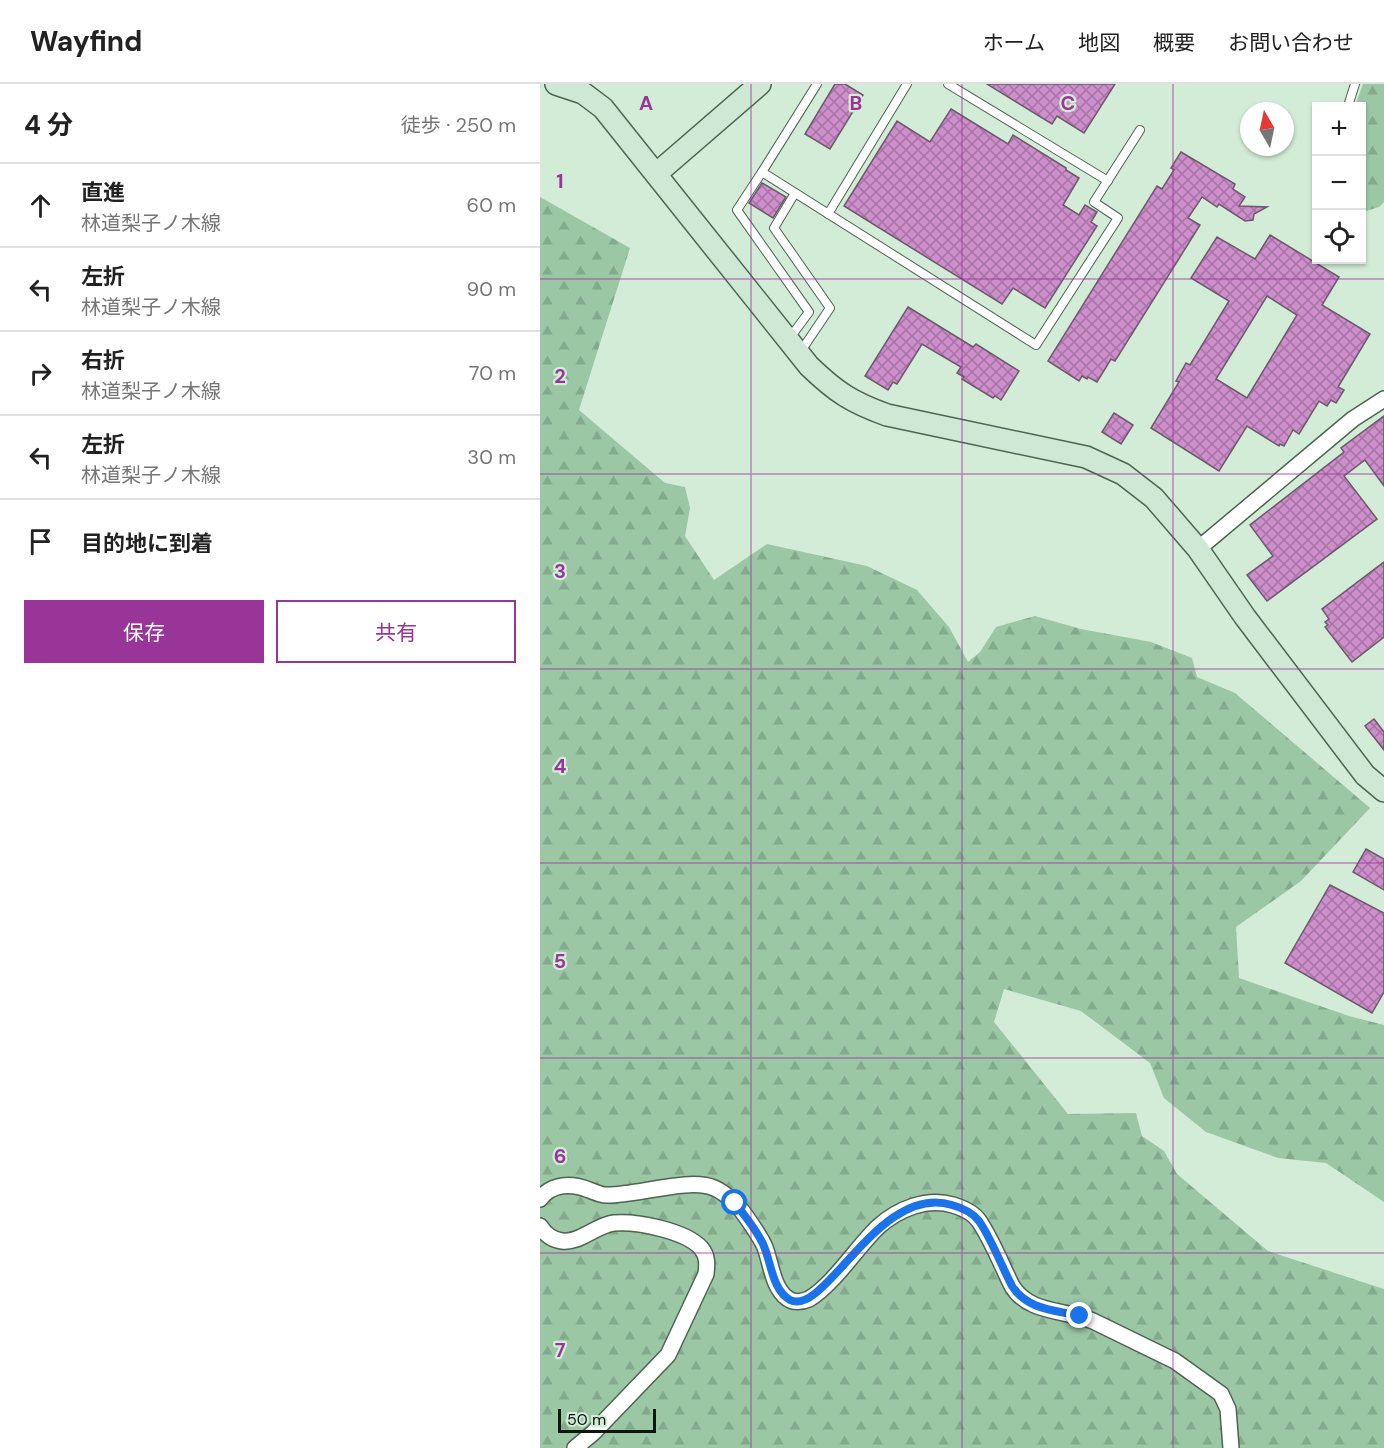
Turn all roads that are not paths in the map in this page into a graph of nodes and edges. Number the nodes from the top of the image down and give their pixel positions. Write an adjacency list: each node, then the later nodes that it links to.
1 (556, 84): 10 (street)
2 (760, 84): 10 (street)
3 (817, 84): 9 (lane)
4 (907, 84): 13 (lane)
5 (948, 84): 11 (lane)
6 (1355, 84): 7 (lane)
7 (1349, 102)
8 (1140, 130): 11 (lane)
9 (762, 172): 12 (lane); 14 (lane)
10 (656, 174): 14 (street)
11 (1108, 181): 13 (lane)
12 (795, 193): 13 (lane); 14 (lane)
13 (828, 214)
14 (794, 347): 16 (street)
15 (1384, 399): 16 (street)
16 (1198, 549): 17 (street)
17 (1384, 791)
18 (540, 1199): 21 (street)
19 (540, 1226): 20 (street)
20 (575, 1448)
21 (1231, 1448)

